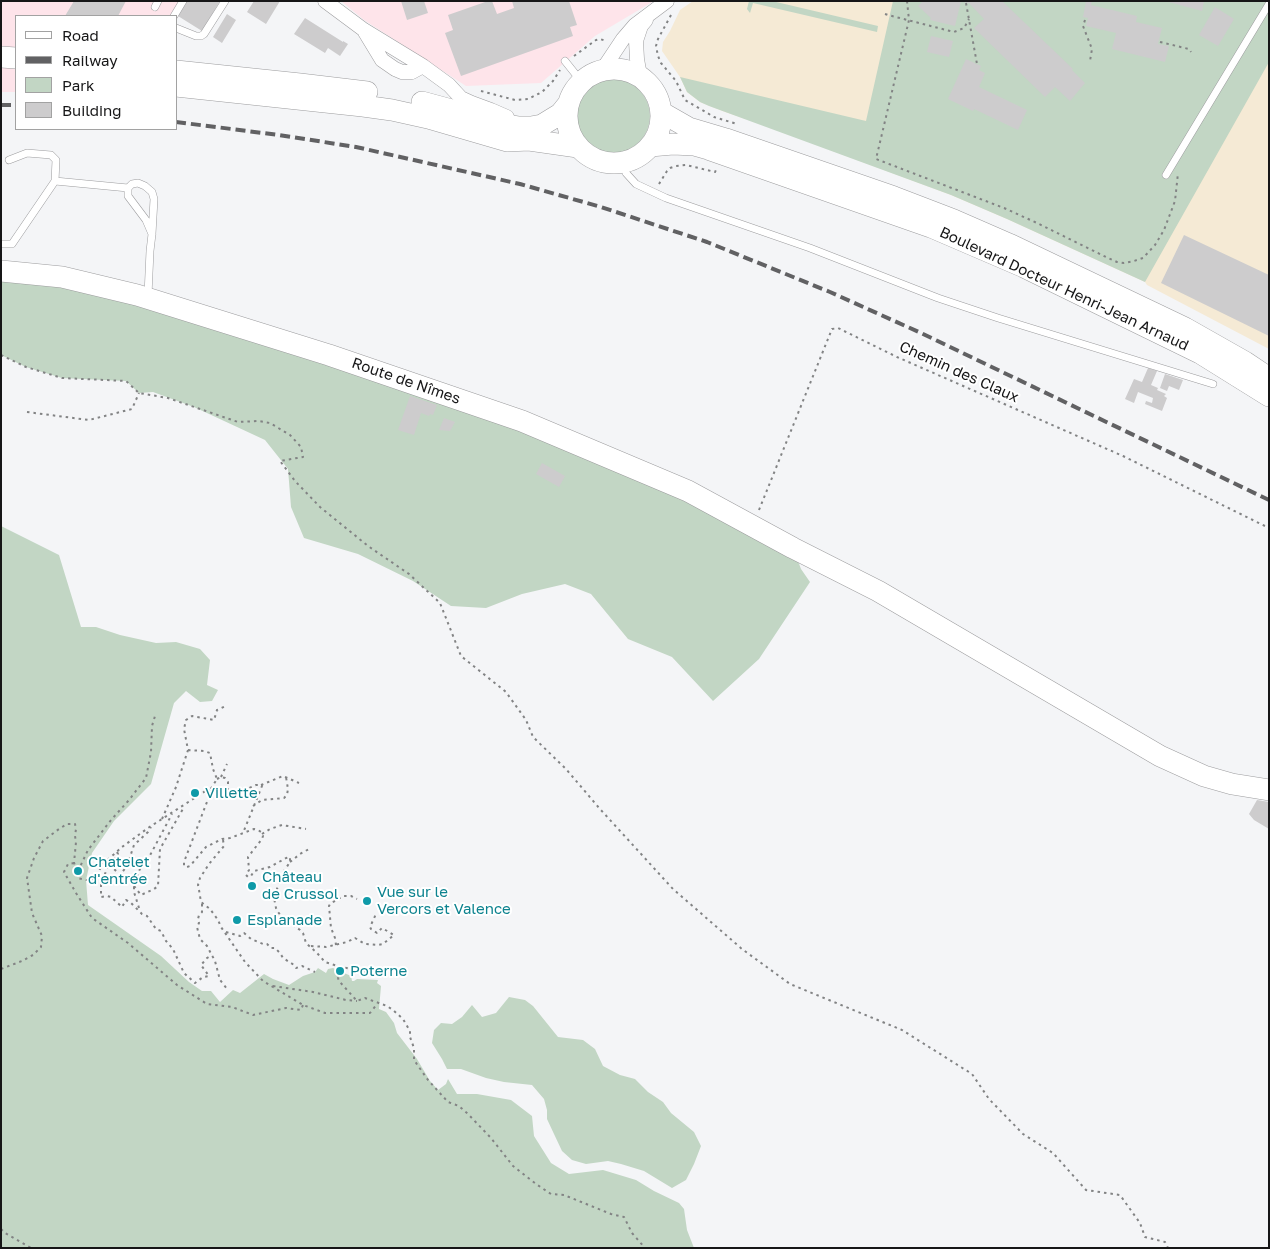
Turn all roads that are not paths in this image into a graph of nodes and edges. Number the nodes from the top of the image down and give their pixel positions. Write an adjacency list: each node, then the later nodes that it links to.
1 (183, 1): 7 (lane)
2 (225, 1): 8 (lane)
3 (324, 1): 21 (street)
4 (1269, 4): 26 (lane)
5 (670, 7): 6 (street)
6 (650, 13): 12 (street); 16 (street)
7 (175, 15)
8 (178, 29)
9 (1, 57): 10 (main road)
10 (15, 58)
11 (565, 61): 17 (lane)
12 (603, 69): 16 (main road); 17 (main road)
13 (178, 71): 21 (main road)
14 (1, 72): 15 (main road)
15 (15, 72)
16 (640, 76): 20 (main road)
17 (581, 81): 19 (main road)
18 (178, 86): 23 (main road)
19 (568, 104): 21 (main road); 23 (main road)
20 (661, 112): 22 (main road); 33 (main road, Boulevard Docteur Henri-Jean Arnaud)
21 (519, 127)
22 (650, 146): 25 (main road); 35 (main road, Boulevard Docteur Henri-Jean Arnaud)
23 (578, 147): 25 (main road)
24 (9, 160): 27 (lane)
25 (623, 162): 34 (lane)
26 (1166, 175)
27 (55, 181): 28 (lane); 30 (lane)
28 (128, 188): 29 (lane); 29 (lane)
29 (152, 234): 32 (lane)
30 (1, 244)
31 (1, 271): 32 (main road, Route de Nîmes)
32 (148, 298): 36 (main road, Route de Nîmes)
33 (1269, 378)
34 (1213, 384)
35 (1269, 396)
36 (1269, 790)

